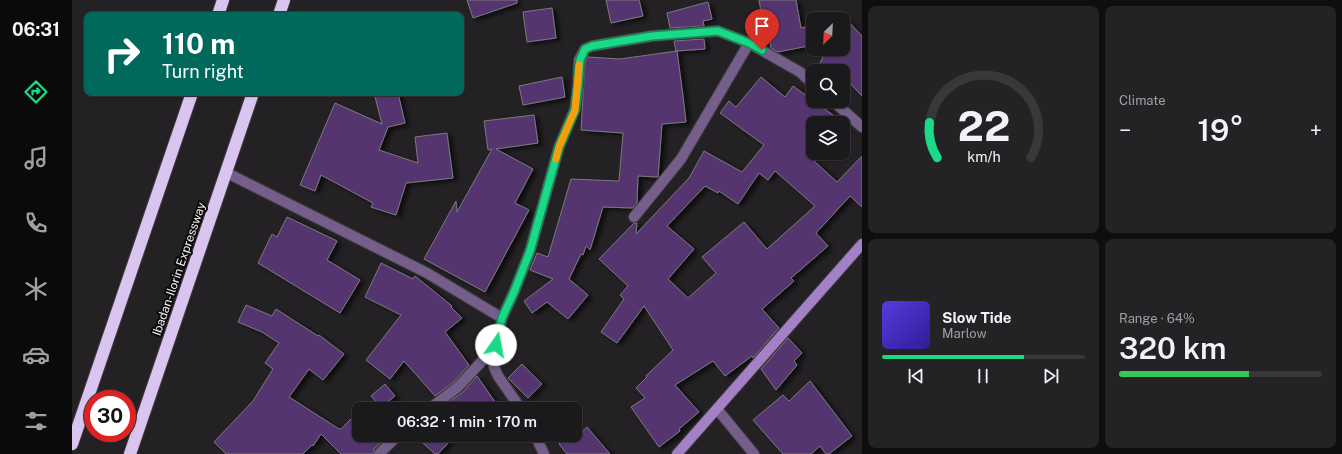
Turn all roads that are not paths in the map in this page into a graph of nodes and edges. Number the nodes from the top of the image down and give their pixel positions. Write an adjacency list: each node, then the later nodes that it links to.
1 (223, 0): 3 (highway)
2 (284, 0): 4 (highway)
3 (219, 12)
4 (280, 12)
5 (749, 43): 6 (street); 12 (street); 14 (street)
6 (806, 78)
7 (191, 96): 21 (highway)
8 (252, 96): 11 (highway, Ibadan-Ilorin Expressway)
9 (841, 108): 10 (street)
10 (862, 127)
11 (227, 173): 14 (street); 22 (highway, Ibadan-Ilorin Expressway)
12 (634, 217)
13 (862, 244): 18 (street)
14 (502, 318): 15 (street)
15 (496, 345): 16 (street); 17 (street)
16 (438, 402)
17 (516, 402)
18 (717, 409): 25 (street); 26 (street)
19 (391, 442): 23 (street)
20 (538, 442): 24 (street)
21 (72, 444)
22 (130, 454)
23 (379, 454)
24 (544, 454)
25 (677, 454)
26 (754, 454)

